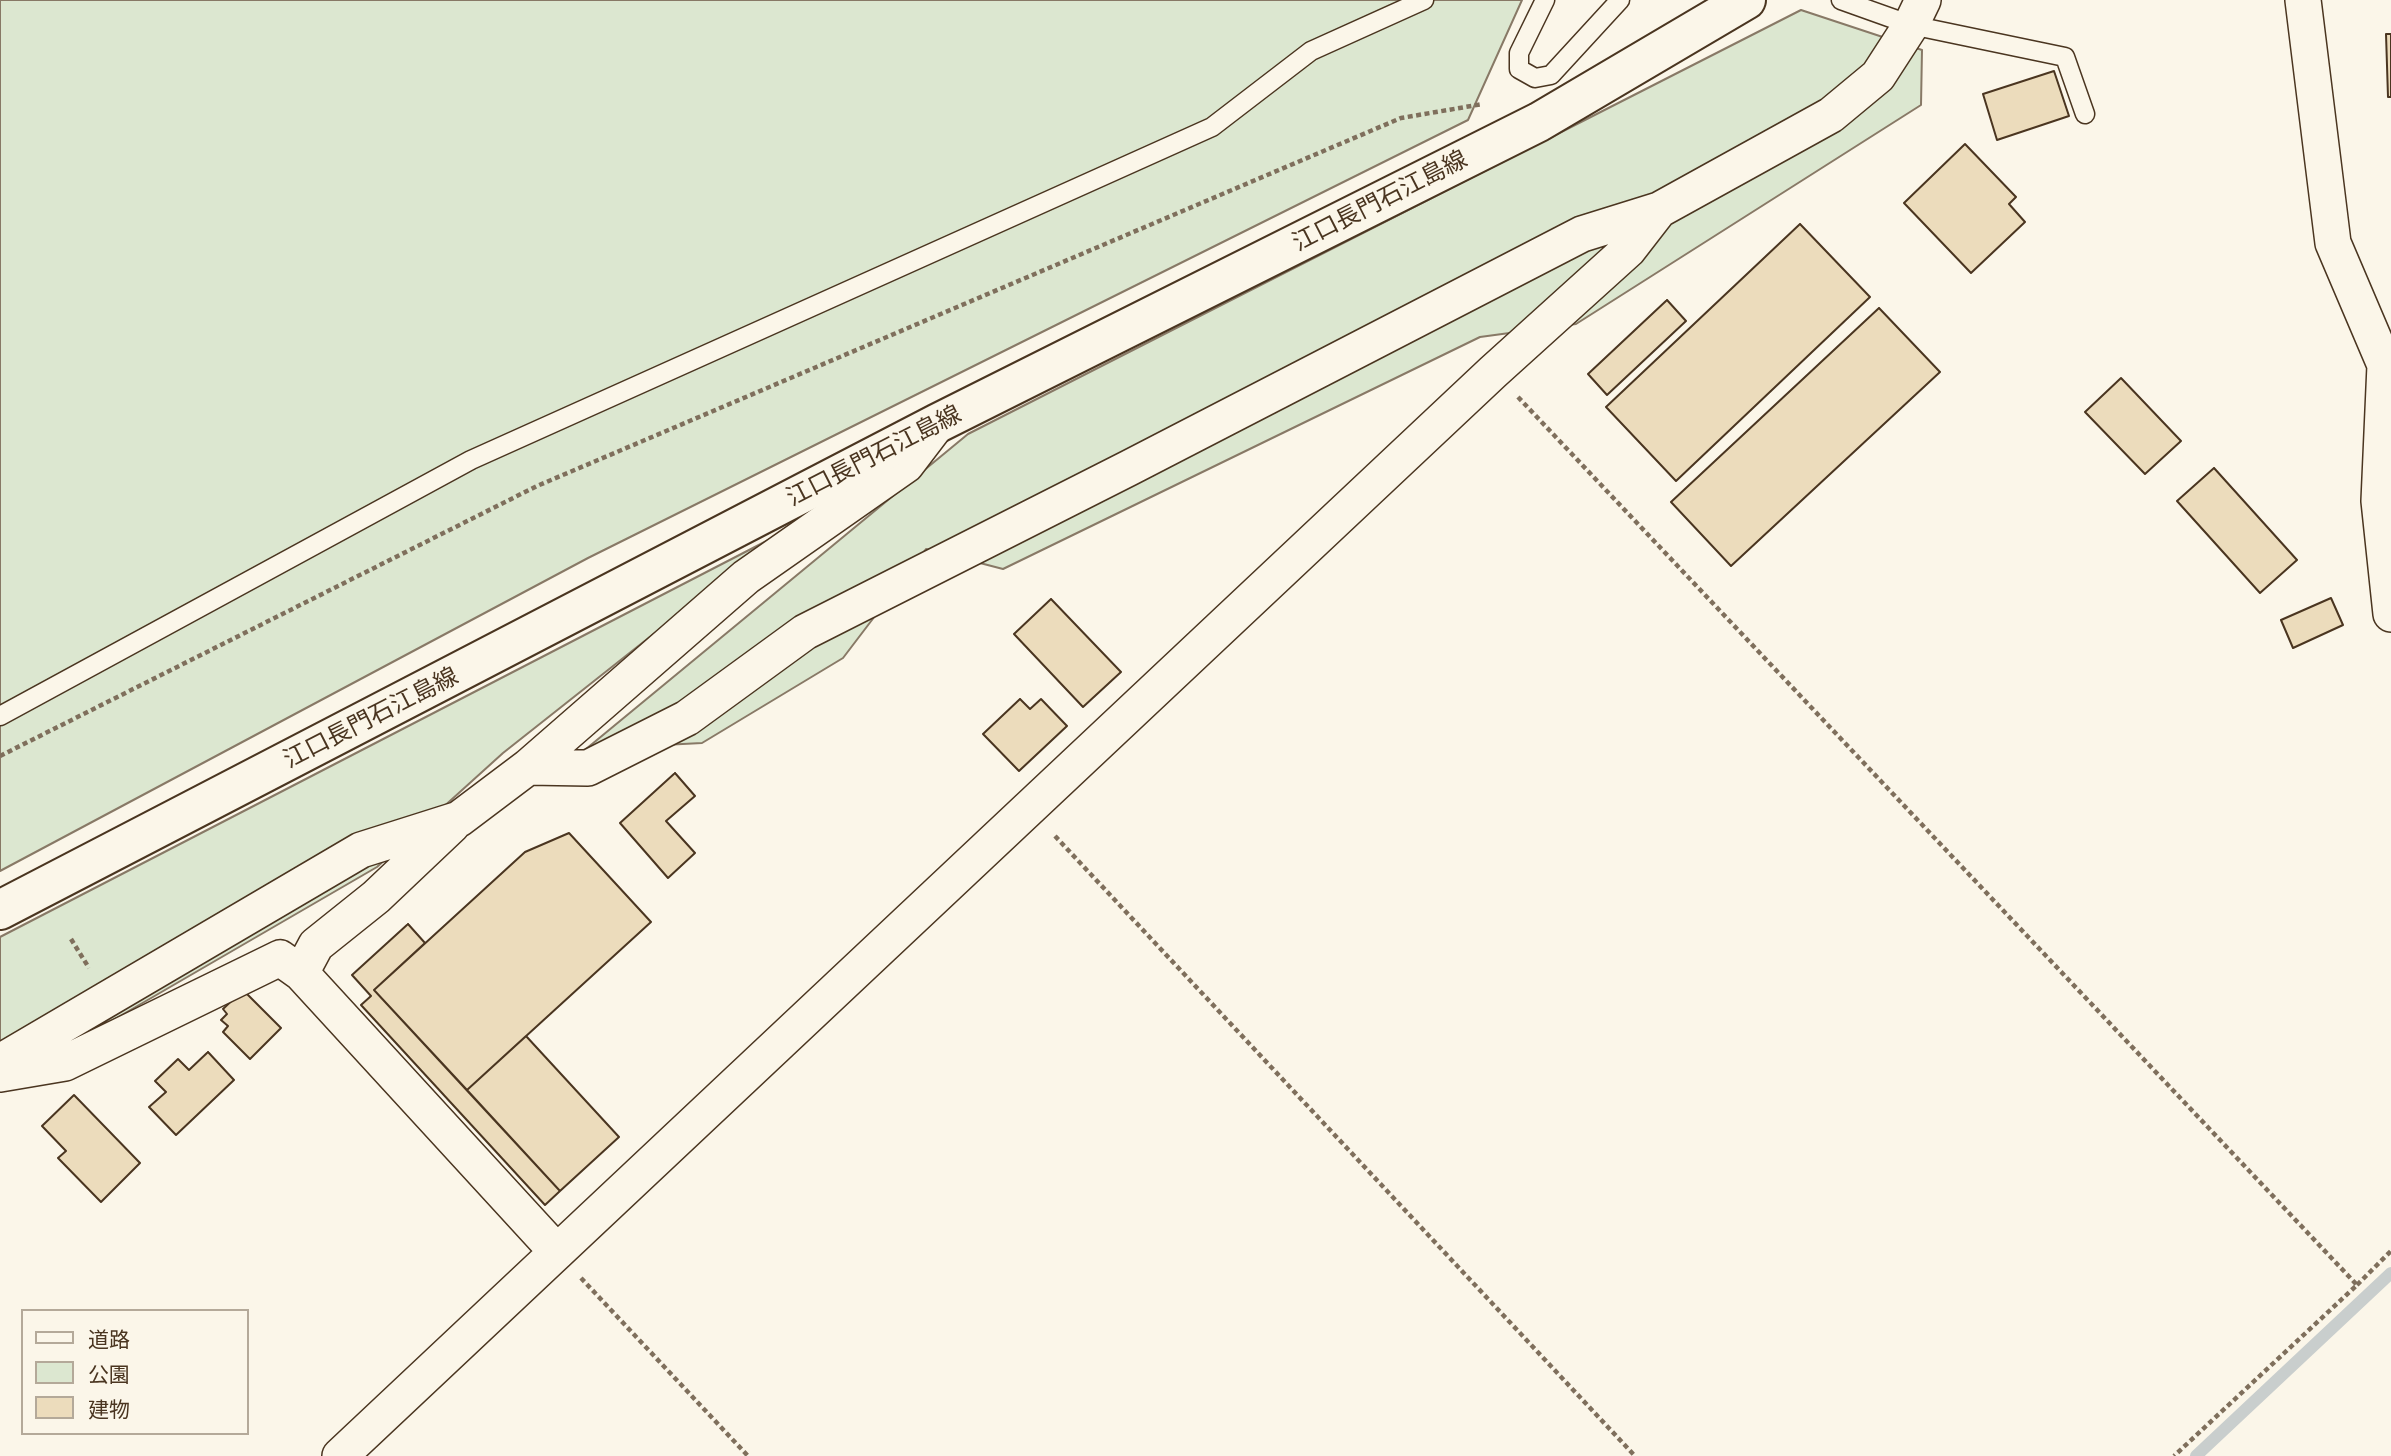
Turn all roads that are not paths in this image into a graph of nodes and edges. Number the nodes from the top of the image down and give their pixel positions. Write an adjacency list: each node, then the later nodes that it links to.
1 (1424, 0): 12 (lane)
2 (1545, 0): 3 (lane)
3 (1620, 0)
4 (1746, 0): 10 (main road, 江口長門石江島線)
5 (1841, 0): 7 (lane)
6 (2303, 0): 11 (street)
7 (1917, 13): 8 (lane); 9 (street)
8 (2085, 114)
9 (1659, 210): 13 (street); 19 (street)
10 (938, 423): 13 (street); 15 (main road, 江口長門石江島線)
11 (2391, 614)
12 (0, 716)
13 (528, 767): 14 (street)
14 (458, 819): 16 (street); 17 (street)
15 (0, 910)
16 (300, 973): 18 (street); 19 (street)
17 (0, 1062)
18 (0, 1074)
19 (557, 1252): 20 (street)
20 (340, 1456)

